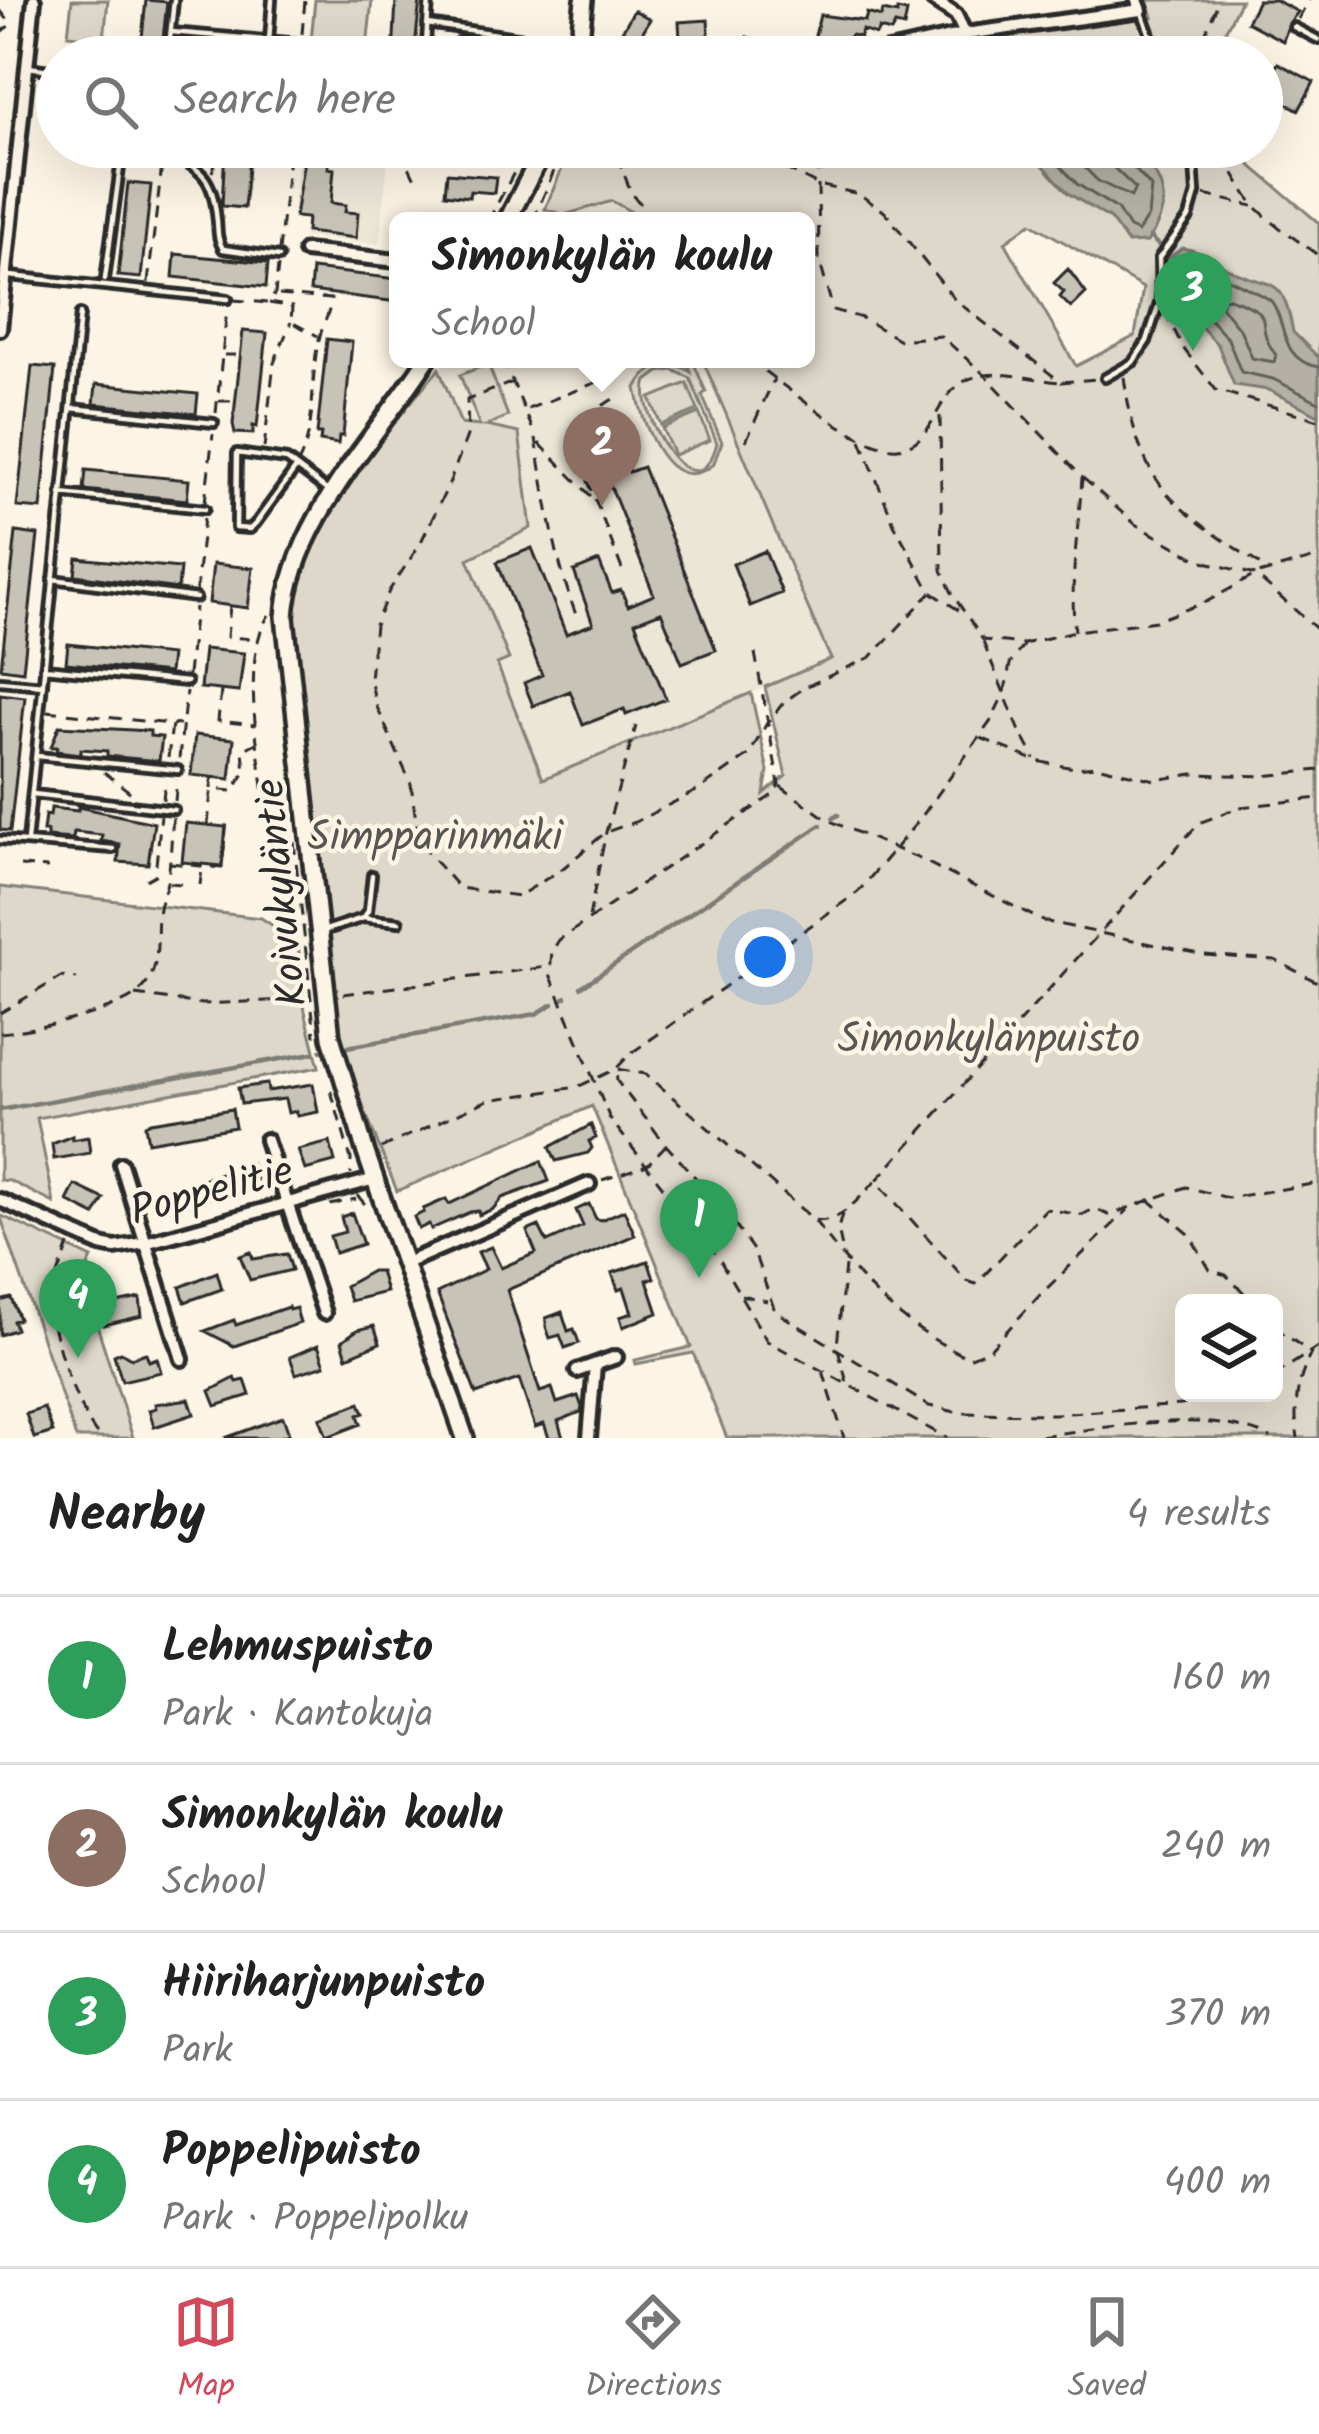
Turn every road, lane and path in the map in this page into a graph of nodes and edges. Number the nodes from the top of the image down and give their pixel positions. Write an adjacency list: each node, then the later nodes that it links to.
1 (34, 0): 28 (street)
2 (174, 0): 14 (lane)
3 (272, 0): 19 (lane)
4 (305, 0): 20 (path)
5 (429, 0): 12 (lane)
6 (584, 0): 23 (main road)
7 (934, 0): 16 (street)
8 (1219, 0): 26 (path)
9 (1309, 0): 13 (path)
10 (1139, 5): 16 (street); 25 (lane)
11 (0, 10): 15 (path)
12 (427, 25): 21 (lane); 22 (lane)
13 (1294, 28): 27 (lane)
14 (171, 32): 17 (lane); 18 (lane)
15 (0, 34)
16 (965, 34): 24 (street)
17 (171, 36)
18 (215, 36)
19 (269, 36)
20 (302, 36)
21 (426, 36)
22 (491, 36)
23 (575, 36)
24 (956, 36)
25 (1150, 36)
26 (1204, 36)
27 (1319, 40)
28 (28, 67): 29 (lane); 56 (street)
29 (36, 68)
30 (120, 168): 57 (lane)
31 (162, 168): 58 (path)
32 (198, 168): 43 (lane)
33 (212, 168): 43 (path)
34 (288, 168): 53 (path)
35 (410, 168): 44 (path)
36 (516, 168): 48 (path)
37 (534, 168): 49 (main road)
38 (555, 168): 50 (path)
39 (622, 168): 51 (path)
40 (784, 168): 45 (path)
41 (1197, 168): 46 (lane)
42 (1233, 168): 47 (path)
43 (208, 179): 53 (lane)
44 (416, 179)
45 (818, 185): 75 (path); 80 (path)
46 (1196, 193): 47 (path); 61 (lane)
47 (1255, 207): 54 (path)
48 (493, 212)
49 (512, 212)
50 (537, 212)
51 (649, 212)
52 (305, 251): 55 (street)
53 (279, 256): 59 (path)
54 (1319, 256)
55 (389, 259)
56 (4, 275): 58 (lane); 65 (street)
57 (105, 278)
58 (147, 291): 60 (lane)
59 (275, 295): 62 (path); 66 (path)
60 (228, 299): 62 (path)
61 (1160, 302): 74 (lane); 89 (path)
62 (268, 303): 64 (path)
63 (80, 314): 84 (lane)
64 (291, 322): 66 (path); 94 (path)
65 (0, 329)
66 (319, 337): 69 (path)
67 (222, 355): 68 (path)
68 (240, 355)
69 (317, 362): 70 (path); 85 (path)
70 (330, 363)
71 (421, 368): 98 (main road, Koivukyläntie)
72 (507, 368): 79 (path)
73 (761, 368): 76 (path)
74 (1123, 369): 77 (lane); 102 (path)
75 (985, 375): 80 (path); 88 (path); 96 (path)
76 (775, 378): 91 (path); 93 (path)
77 (1106, 378): 80 (path)
78 (605, 379): 87 (path)
79 (513, 382): 87 (path); 150 (path)
80 (1061, 382)
81 (613, 399): 99 (path)
82 (217, 401): 83 (path)
83 (236, 401)
84 (70, 407): 90 (lane); 97 (lane)
85 (312, 409): 86 (path); 95 (path)
86 (325, 410)
87 (525, 411): 92 (path)
88 (940, 416): 91 (path); 109 (path)
89 (1319, 420)
90 (214, 423)
91 (860, 437): 106 (path)
92 (536, 438): 99 (path); 110 (path)
93 (746, 440)
94 (263, 457): 95 (lane); 95 (lane)
95 (296, 468): 98 (lane)
96 (1082, 477): 103 (path); 111 (path)
97 (62, 494): 100 (lane); 105 (lane)
98 (334, 495): 166 (main road, Koivukyläntie)
99 (593, 498): 104 (path)
100 (205, 509)
101 (1319, 556): 102 (path)
102 (1270, 571): 103 (path)
103 (1256, 575): 111 (path); 112 (path)
104 (625, 577)
105 (53, 579): 107 (lane); 118 (lane)
106 (931, 592): 109 (path); 126 (path)
107 (196, 598)
108 (230, 606): 114 (path)
109 (964, 614): 115 (path)
110 (578, 620)
111 (1076, 631): 116 (path)
112 (1319, 631)
113 (273, 636): 114 (path)
114 (256, 640): 128 (path)
115 (983, 640): 116 (path); 123 (path)
116 (1024, 644): 123 (path)
117 (755, 653): 126 (path)
118 (44, 668): 120 (lane); 121 (lane)
119 (0, 681): 121 (lane)
120 (187, 682)
121 (43, 685): 125 (lane)
122 (221, 691): 128 (path)
123 (1005, 692): 130 (path); 134 (path)
124 (185, 704): 127 (path)
125 (41, 710): 127 (path); 132 (lane)
126 (767, 723): 140 (path); 150 (path)
127 (182, 725): 135 (path)
128 (257, 725): 131 (path)
129 (636, 727): 150 (path)
130 (980, 737): 134 (path); 154 (path)
131 (259, 742): 137 (path); 138 (path)
132 (37, 756): 133 (lane); 142 (lane)
133 (90, 761): 135 (lane); 144 (path)
134 (1036, 761): 136 (path)
135 (178, 770): 145 (path)
136 (1319, 770)
137 (263, 773): 138 (path); 149 (path)
138 (242, 776): 141 (path)
139 (212, 777): 141 (path)
140 (778, 784): 154 (path); 164 (path)
141 (211, 789): 147 (path)
142 (33, 794): 144 (lane); 152 (lane)
143 (1319, 798): 167 (path)
144 (151, 807): 145 (lane)
145 (174, 810): 155 (path)
146 (227, 821): 156 (path)
147 (208, 825)
148 (292, 826): 172 (path)
149 (269, 830)
150 (606, 832): 164 (path)
151 (0, 840): 152 (lane)
152 (27, 841): 153 (lane)
153 (113, 849)
154 (896, 849): 167 (path); 176 (path)
155 (168, 862): 156 (path); 160 (path)
156 (202, 865): 162 (path)
157 (20, 866): 158 (path)
158 (48, 868)
159 (372, 875): 163 (lane)
160 (167, 883): 161 (path); 171 (path)
161 (182, 884)
162 (200, 885)
163 (363, 918): 165 (lane); 166 (lane)
164 (589, 920): 168 (path)
165 (400, 922)
166 (318, 932): 172 (main road, Koivukyläntie)
167 (1100, 934): 170 (path); 187 (path)
168 (549, 967): 172 (path); 179 (path)
169 (76, 980): 173 (path)
170 (1319, 983)
171 (135, 995): 172 (path); 174 (path)
172 (318, 998): 175 (path); 186 (main road, Koivukyläntie)
173 (0, 1013)
174 (0, 1033)
175 (315, 1036)
176 (616, 1069): 177 (path); 180 (path); 197 (path)
177 (603, 1076): 179 (path); 180 (path)
178 (327, 1077): 190 (path)
179 (592, 1082): 183 (path); 185 (path)
180 (619, 1084): 182 (path)
181 (266, 1140): 193 (street)
182 (666, 1145): 185 (path); 204 (path)
183 (379, 1149)
184 (121, 1163): 199 (street)
185 (646, 1165): 189 (path); 202 (path)
186 (376, 1179): 190 (street, Poppelitie); 201 (main road, Koivukyläntie)
187 (876, 1181): 194 (path); 196 (path)
188 (1319, 1183): 191 (path)
189 (589, 1184): 201 (street)
190 (354, 1185): 193 (street, Poppelitie); 195 (path)
191 (1148, 1199): 194 (path); 203 (path)
192 (0, 1200): 199 (street, Poppelitie)
193 (288, 1203): 199 (street, Poppelitie); 205 (street)
194 (1129, 1210): 200 (path)
195 (371, 1213)
196 (842, 1214): 197 (path); 200 (path)
197 (814, 1220): 200 (path)
198 (70, 1243): 218 (path)
199 (145, 1244): 211 (street)
200 (845, 1262): 207 (path)
201 (406, 1263): 219 (main road, Koivukyläntie)
202 (740, 1294): 204 (path); 213 (path)
203 (1245, 1294)
204 (770, 1301): 207 (path)
205 (324, 1313)
206 (1283, 1333): 209 (path)
207 (836, 1346): 216 (path); 217 (path)
208 (1319, 1346): 209 (path)
209 (1311, 1353): 214 (path); 225 (path)
210 (616, 1357): 212 (street)
211 (182, 1359)
212 (595, 1365): 215 (street); 220 (street)
213 (822, 1369): 216 (path); 221 (path)
214 (1283, 1370)
215 (577, 1371)
216 (849, 1387): 222 (path)
217 (1192, 1402)
218 (101, 1438)
219 (465, 1438)
220 (589, 1438)
221 (844, 1438)
222 (946, 1438)
223 (1020, 1438): 224 (path)
224 (1271, 1438)
225 (1298, 1438)

